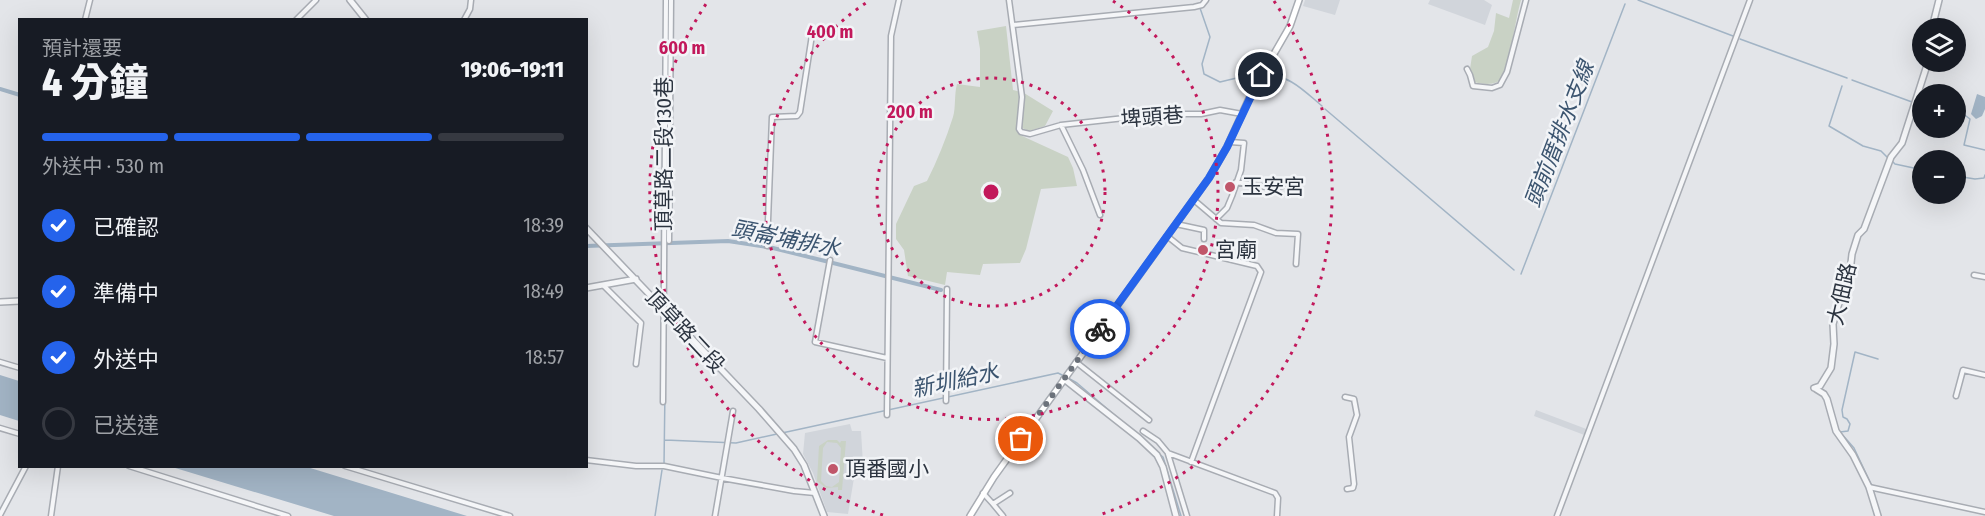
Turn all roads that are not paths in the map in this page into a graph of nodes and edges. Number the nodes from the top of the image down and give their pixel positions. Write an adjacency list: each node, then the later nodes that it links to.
1 (90, 0): 14 (street)
2 (316, 0): 15 (street)
3 (350, 0): 16 (street)
4 (471, 0): 17 (street)
5 (666, 0): 47 (street, 頂草路二段130巷)
6 (671, 0): 35 (street)
7 (899, 0): 48 (street)
8 (1009, 0): 19 (street)
9 (1206, 0): 19 (street)
10 (1299, 0): 23 (main road)
11 (1526, 0): 21 (street)
12 (1750, 0): 91 (street)
13 (1939, 0): 18 (street)
14 (86, 18)
15 (298, 18)
16 (364, 18)
17 (465, 18)
18 (1934, 18)
19 (1013, 25): 24 (street, 埤頭巷)
20 (812, 34): 36 (street)
21 (1467, 69)
22 (1925, 72): 73 (street, 大佃路)
23 (1242, 114): 24 (street, 埤頭巷); 25 (main road)
24 (1061, 124): 29 (street)
25 (1230, 142): 26 (street); 28 (main road)
26 (1236, 182): 27 (street); 30 (street)
27 (1282, 186)
28 (1194, 200): 30 (street); 31 (main road)
29 (1100, 215)
30 (1216, 219): 38 (street)
31 (1176, 224): 33 (main road); 34 (street)
32 (588, 230): 41 (street, 頂草路二段)
33 (1167, 236): 50 (main road); 67 (street)
34 (1204, 239)
35 (669, 241)
36 (767, 246)
37 (830, 262): 48 (street)
38 (1296, 264)
39 (1974, 275): 40 (street)
40 (1985, 277)
41 (636, 279): 42 (street); 47 (street, 頂草路二段)
42 (602, 284): 43 (street); 51 (street)
43 (588, 288)
44 (947, 288): 57 (street)
45 (18, 301): 46 (street)
46 (0, 302)
47 (663, 308): 58 (street, 頂草路二段130巷); 75 (street, 頂草路二段)
48 (887, 357): 60 (street)
49 (0, 362): 52 (street)
50 (1077, 362): 54 (main road); 61 (street)
51 (636, 364)
52 (18, 367)
53 (1985, 375): 55 (street)
54 (1064, 379): 76 (main road); 88 (street)
55 (1956, 396)
56 (1345, 397): 74 (street)
57 (946, 400)
58 (663, 402)
59 (733, 411): 72 (street)
60 (887, 415)
61 (1149, 420)
62 (0, 428): 64 (street)
63 (1143, 431): 65 (street)
64 (18, 433)
65 (1168, 453): 67 (street); 89 (street)
66 (588, 460): 72 (street)
67 (1191, 462): 90 (street)
68 (25, 468): 80 (street)
69 (58, 468): 81 (street)
70 (135, 468): 82 (street)
71 (352, 468): 83 (street)
72 (722, 478): 75 (street); 84 (street)
73 (1869, 487): 79 (street); 92 (street, 大佃路)
74 (1347, 489)
75 (814, 493): 85 (street, 頂草路二段)
76 (983, 493): 78 (street); 86 (main road)
77 (1010, 493): 78 (street)
78 (993, 504): 87 (street)
79 (1985, 512)
80 (0, 515)
81 (51, 516)
82 (288, 516)
83 (510, 516)
84 (715, 516)
85 (824, 516)
86 (970, 516)
87 (1003, 516)
88 (1176, 516)
89 (1187, 516)
90 (1277, 516)
91 (1557, 516)
92 (1878, 516)

